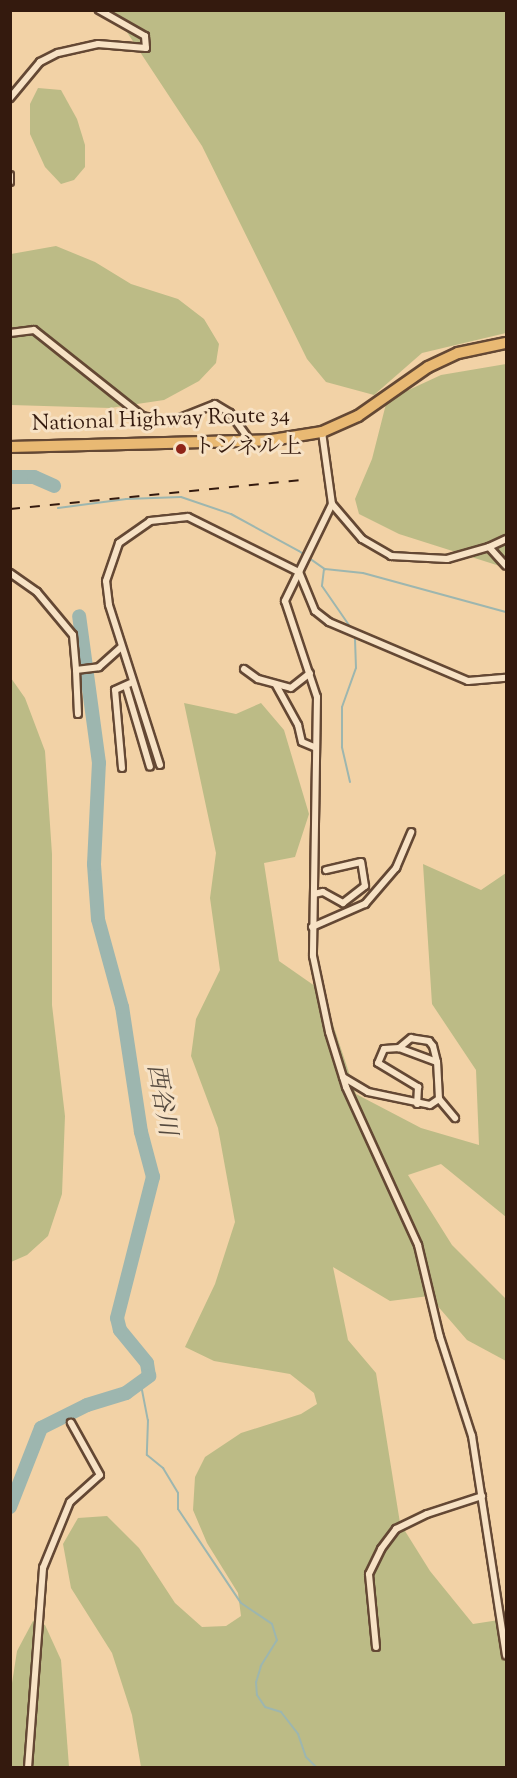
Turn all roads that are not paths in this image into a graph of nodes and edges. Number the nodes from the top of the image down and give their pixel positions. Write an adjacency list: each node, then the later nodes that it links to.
1 (99, 10): 2 (street)
2 (10, 98)
3 (10, 175): 4 (street)
4 (10, 182)
5 (10, 333): 8 (street)
6 (507, 343): 7 (highway, National Highway Route 34)
7 (322, 432): 8 (highway, National Highway Route 34); 10 (street)
8 (250, 441): 9 (highway, National Highway Route 34)
9 (10, 447)
10 (332, 504): 12 (street); 14 (street)
11 (507, 539): 12 (street)
12 (489, 547): 13 (street)
13 (507, 566)
14 (299, 572): 16 (street); 19 (street); 20 (street)
15 (10, 573): 18 (street)
16 (121, 647): 18 (street); 21 (street)
17 (244, 669): 22 (street)
18 (77, 670): 23 (street)
19 (310, 673): 22 (street); 24 (street)
20 (507, 678)
21 (129, 684): 25 (street); 26 (street); 27 (street)
22 (276, 685): 24 (street)
23 (78, 714)
24 (316, 748): 30 (street)
25 (160, 765)
26 (150, 767)
27 (122, 768)
28 (411, 832): 31 (street)
29 (326, 870): 30 (street)
30 (314, 894): 31 (street)
31 (312, 927): 34 (street)
32 (399, 1048): 33 (street); 33 (street); 36 (street)
33 (437, 1057): 35 (street)
34 (343, 1077): 36 (street); 39 (street)
35 (439, 1099): 36 (street); 37 (street)
36 (417, 1104)
37 (455, 1118)
38 (71, 1423): 42 (street)
39 (482, 1496): 40 (street); 41 (street)
40 (376, 1647)
41 (507, 1654)
42 (28, 1767)

